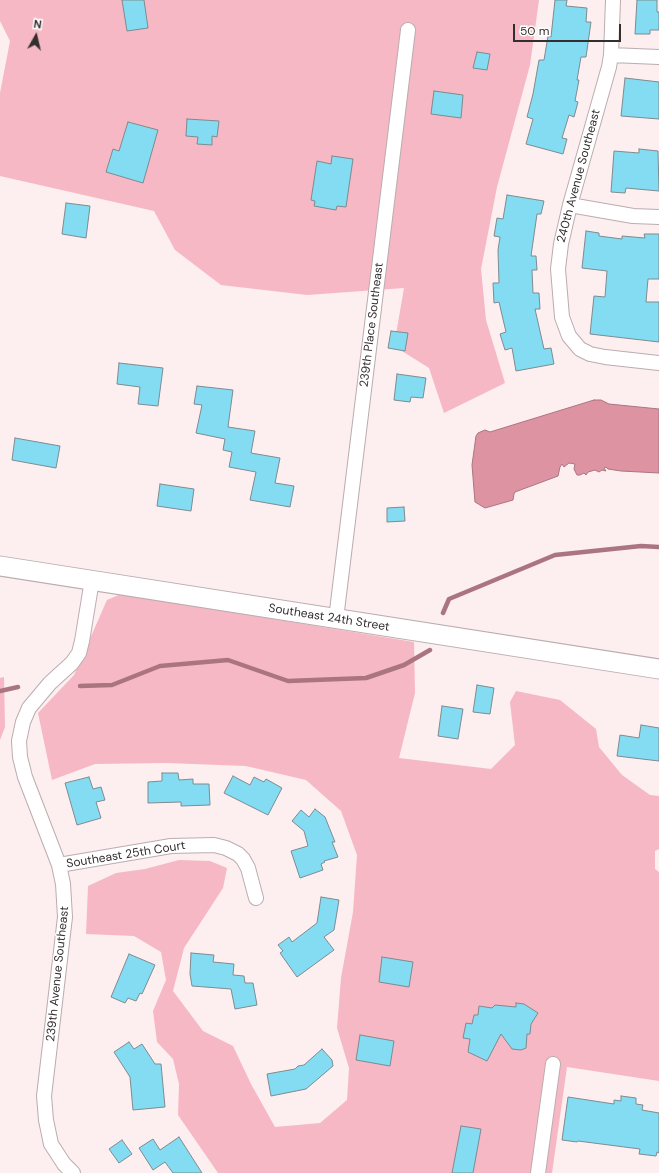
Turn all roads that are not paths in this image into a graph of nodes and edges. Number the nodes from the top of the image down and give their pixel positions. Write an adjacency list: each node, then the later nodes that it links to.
1 (613, 0): 3 (street, 240th Avenue Southeast)
2 (408, 30): 10 (street, 239th Place Southeast)
3 (611, 54): 4 (street); 5 (street, 240th Avenue Southeast)
4 (659, 57)
5 (570, 205): 6 (street); 7 (street, 240th Avenue Southeast)
6 (659, 217)
7 (659, 362)
8 (0, 566): 9 (street, Southeast 24th Street)
9 (92, 580): 10 (street, Southeast 24th Street); 12 (street, 239th Avenue Southeast)
10 (336, 619): 11 (street, Southeast 24th Street)
11 (659, 669)
12 (59, 865): 13 (street, Southeast 25th Court); 15 (street, 239th Avenue Southeast)
13 (256, 898)
14 (553, 1064): 16 (street)
15 (73, 1173)
16 (538, 1173)

